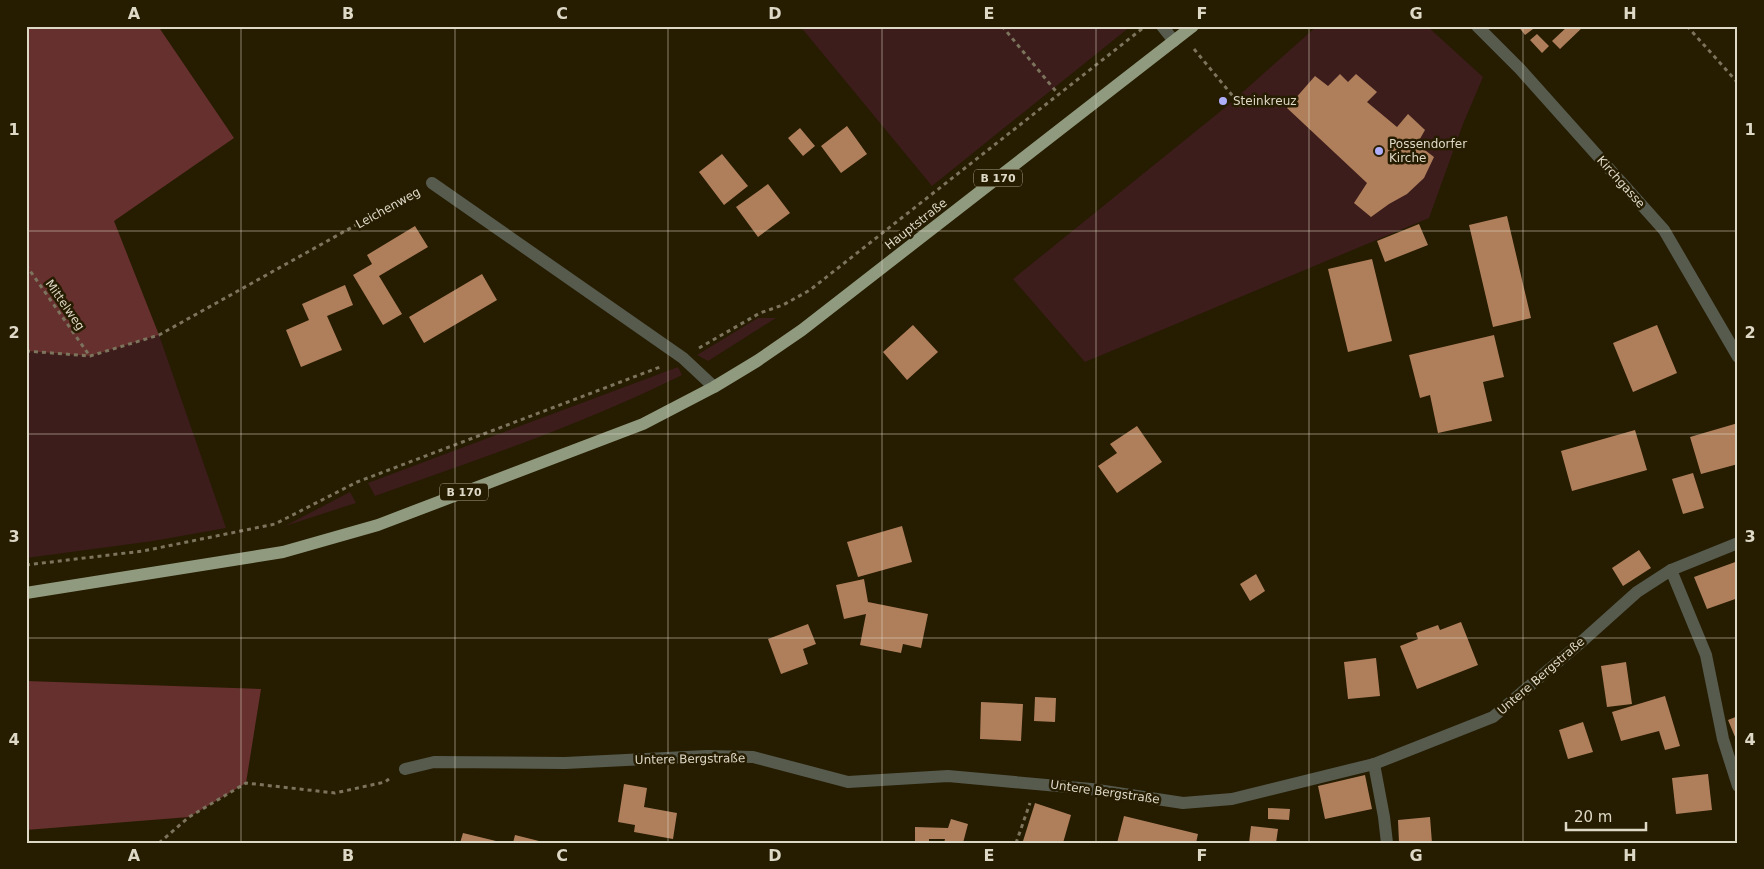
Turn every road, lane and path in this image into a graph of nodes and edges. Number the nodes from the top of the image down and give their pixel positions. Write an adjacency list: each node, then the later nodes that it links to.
1 (1002, 26): 9 (path)
2 (1145, 26): 9 (path)
3 (1162, 26): 7 (street)
4 (1193, 26): 7 (main road, Hauptstraße / B 170)
5 (1478, 26): 15 (street, Kirchgasse)
6 (1687, 26): 8 (path)
7 (1178, 38): 10 (path); 17 (main road, Hauptstraße / B 170)
8 (1738, 83)
9 (1059, 95): 16 (path)
10 (1241, 106)
11 (432, 183): 14 (path, Leichenweg); 16 (street, Leichenweg)
12 (26, 265): 14 (path, Mittelweg)
13 (26, 352): 14 (path, Leichenweg)
14 (90, 356)
15 (1738, 357)
16 (683, 358): 17 (street, Leichenweg); 19 (path)
17 (714, 387): 21 (main road, Hauptstraße / B 170)
18 (1738, 542): 20 (street, Untere Bergstraße)
19 (26, 565)
20 (1672, 570): 22 (street, Untere Bergstraße); 25 (street)
21 (26, 593)
22 (1374, 764): 24 (street, Untere Bergstraße); 28 (street)
23 (405, 768): 24 (street, Untere Bergstraße); 26 (path)
24 (1036, 784): 27 (path)
25 (1738, 786)
26 (159, 843)
27 (1016, 843)
28 (1386, 843)

